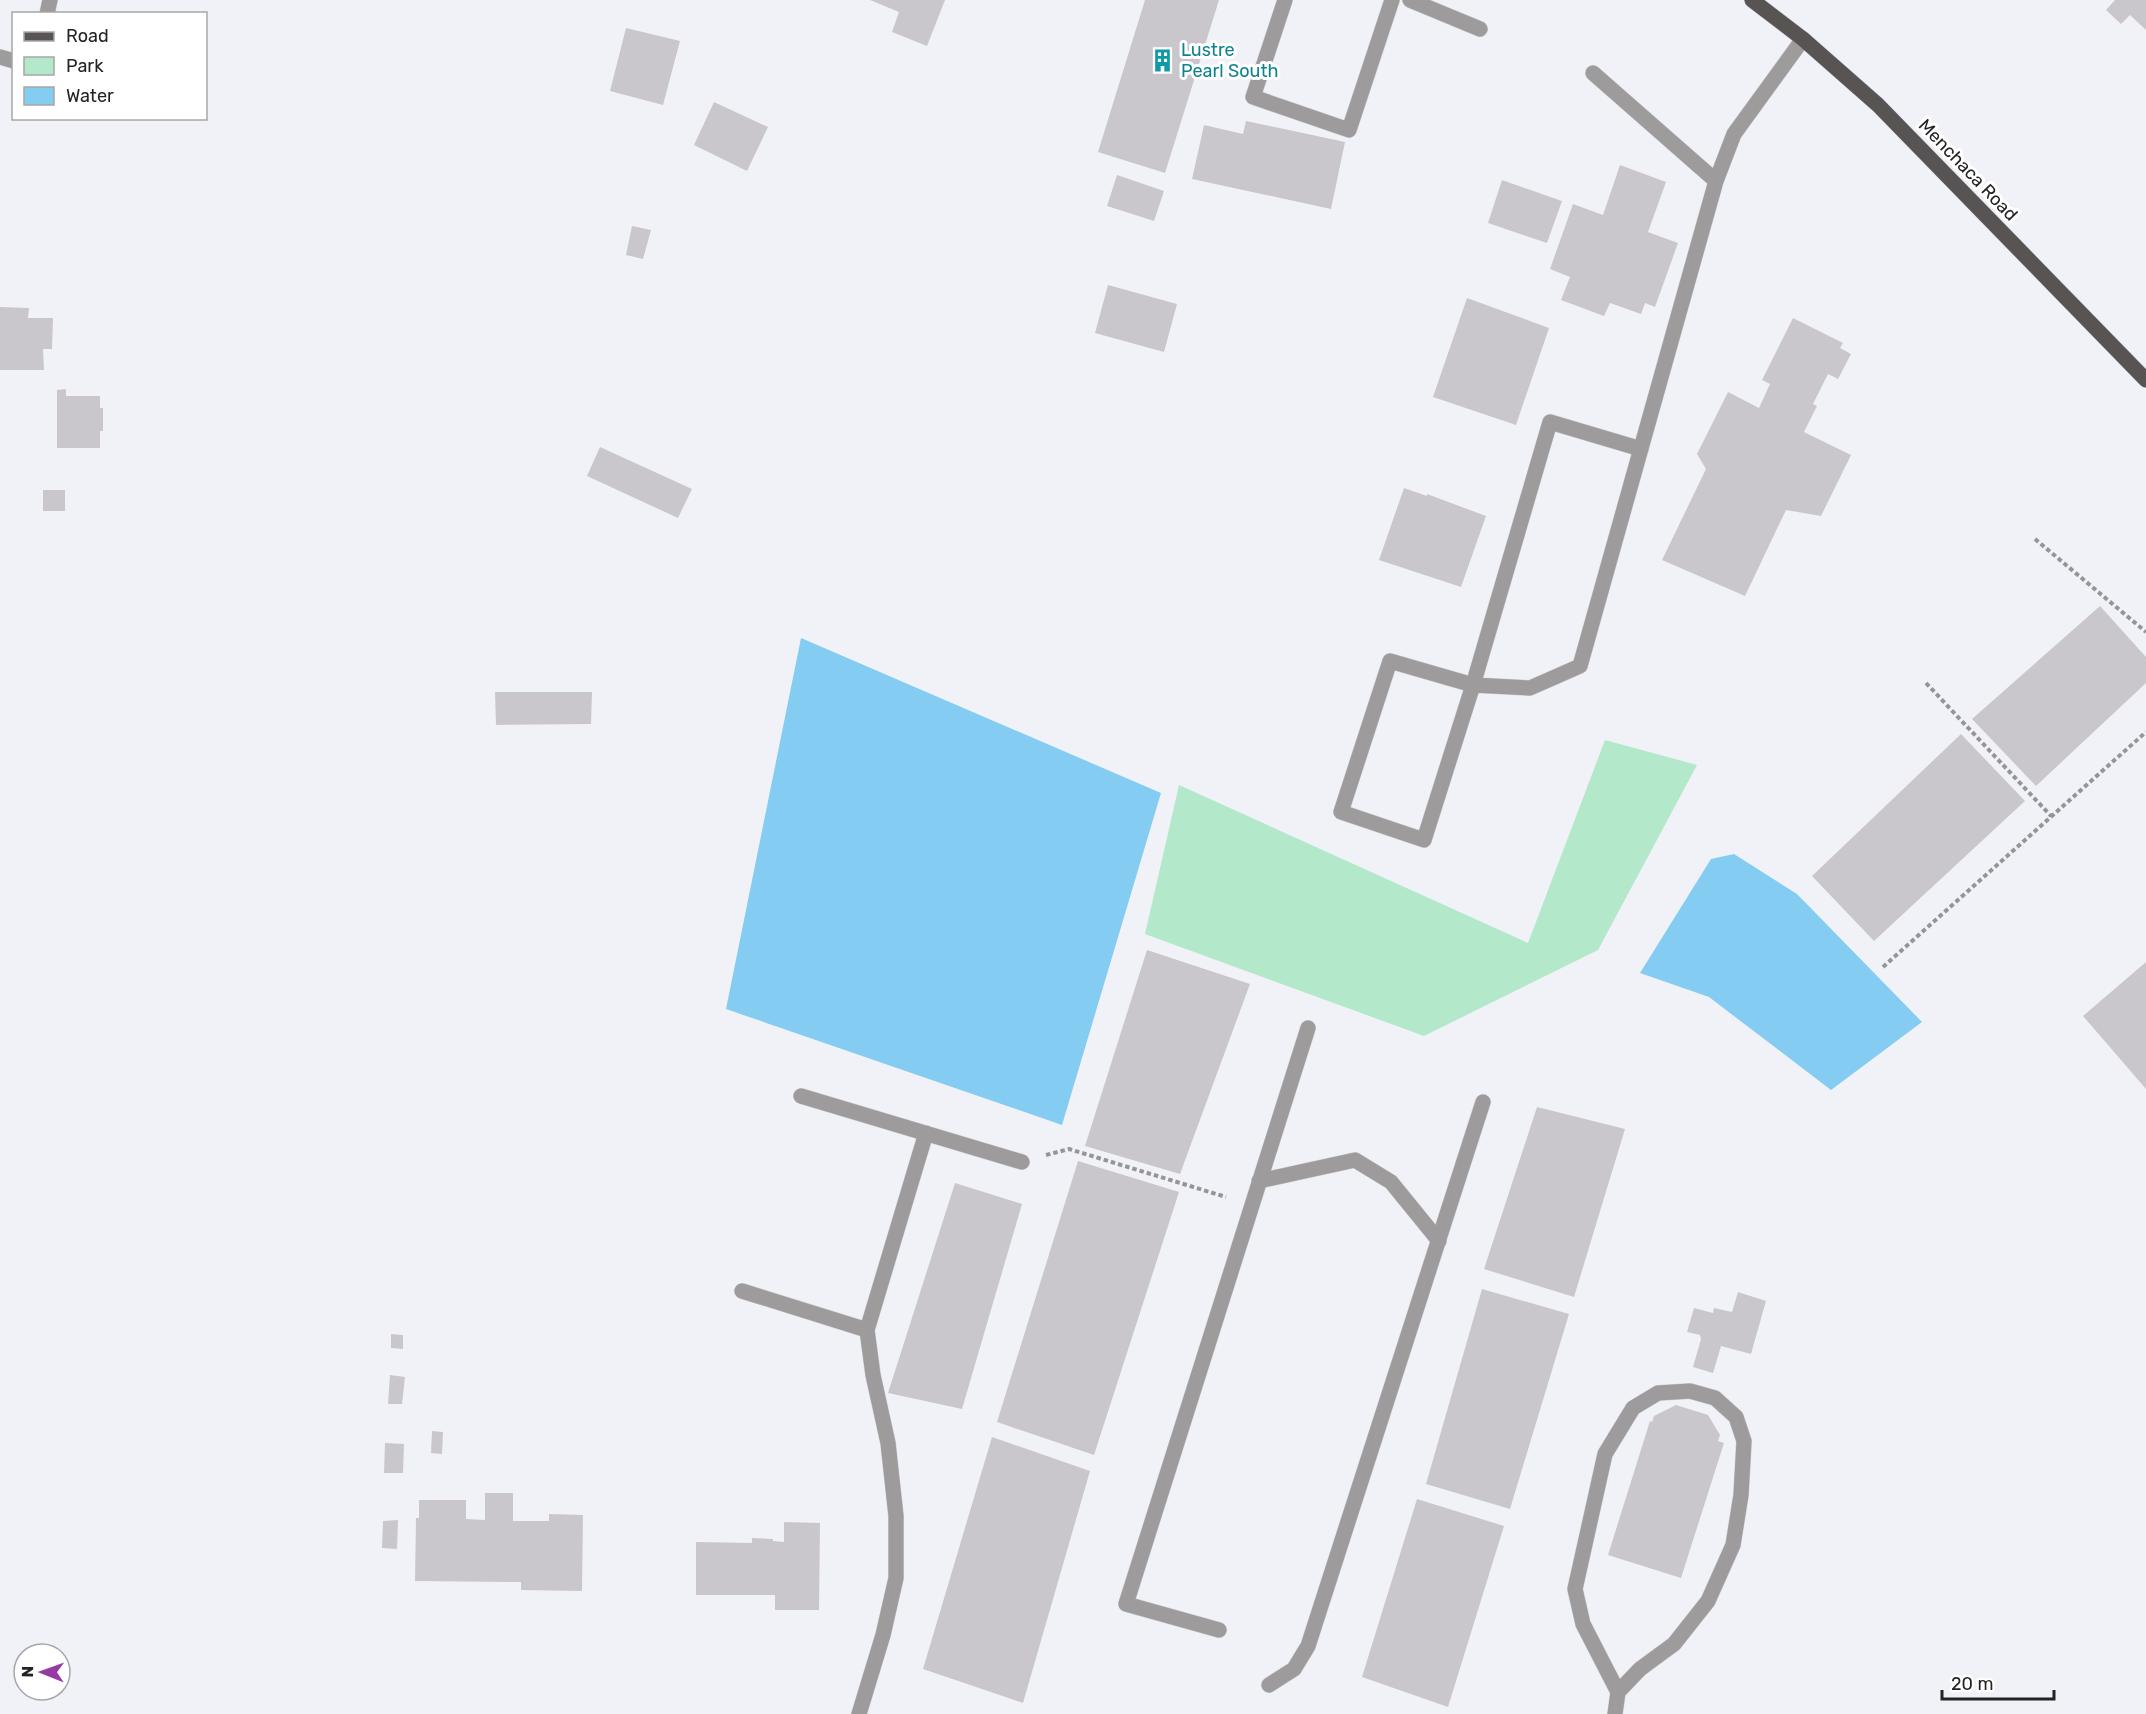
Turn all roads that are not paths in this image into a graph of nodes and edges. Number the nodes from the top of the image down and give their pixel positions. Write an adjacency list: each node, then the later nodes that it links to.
1 (1285, 0): 2 (lane)
2 (1392, 0)
3 (1410, 0): 5 (lane)
4 (1752, 0): 6 (main road, Menchaca Road)
5 (1480, 29)
6 (1803, 39): 8 (lane); 9 (main road, Menchaca Road)
7 (1593, 73): 8 (lane)
8 (1716, 181): 10 (lane)
9 (2146, 380)
10 (1641, 449): 11 (lane); 11 (lane)
11 (1473, 685): 11 (lane)
12 (1308, 1028): 17 (lane)
13 (801, 1096): 15 (lane)
14 (1483, 1102): 18 (lane)
15 (926, 1133): 16 (lane); 20 (lane)
16 (1022, 1162)
17 (1259, 1181): 18 (lane); 21 (lane)
18 (1438, 1242): 22 (lane)
19 (742, 1291): 20 (lane)
20 (867, 1330): 24 (lane)
21 (1219, 1630)
22 (1269, 1685)
23 (1618, 1692): 23 (lane); 25 (lane)
24 (859, 1714)
25 (1615, 1714)

